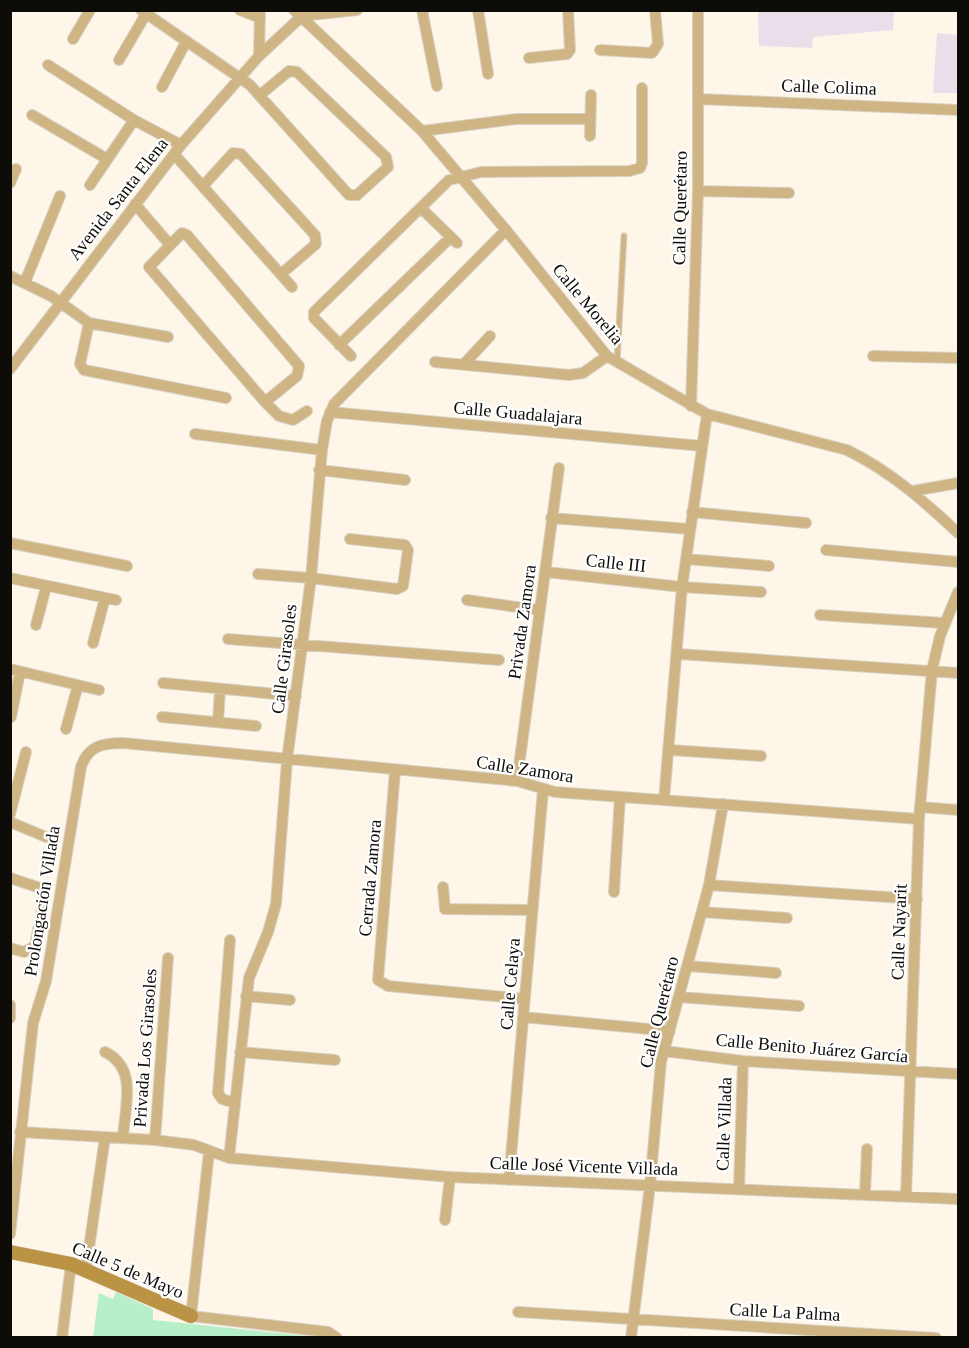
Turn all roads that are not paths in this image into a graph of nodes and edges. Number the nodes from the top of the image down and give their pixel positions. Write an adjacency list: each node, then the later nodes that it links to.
1 (90, 10): 12 (street)
2 (240, 10): 11 (street)
3 (357, 10): 10 (street)
4 (422, 10): 21 (street)
5 (478, 10): 19 (street)
6 (568, 10): 16 (street)
7 (655, 10): 14 (street)
8 (698, 10): 26 (street, Calle Querétaro)
9 (143, 12): 13 (street); 17 (street)
10 (298, 13): 15 (street, Avenida Santa Elena); 31 (street, Calle Morelia)
11 (260, 14): 15 (street)
12 (73, 39)
13 (186, 42): 20 (street); 22 (street)
14 (600, 50)
15 (259, 56): 20 (street, Avenida Santa Elena)
16 (530, 58)
17 (119, 60)
18 (48, 65): 30 (street)
19 (488, 74)
20 (240, 76): 24 (street); 33 (street, Avenida Santa Elena)
21 (437, 86)
22 (162, 87)
23 (642, 88): 36 (street)
24 (260, 95): 24 (street)
25 (591, 95): 29 (street)
26 (698, 99): 27 (street, Calle Colima); 40 (street, Calle Querétaro)
27 (958, 110)
28 (32, 115): 34 (street)
29 (590, 119): 31 (street); 32 (street)
30 (134, 120): 33 (street); 34 (street)
31 (422, 131): 36 (street, Calle Morelia)
32 (590, 136)
33 (178, 149): 39 (street); 43 (street, Avenida Santa Elena)
34 (107, 159): 38 (street)
35 (16, 170): 37 (street)
36 (460, 175): 44 (street); 45 (street, Calle Morelia)
37 (10, 183)
38 (90, 185)
39 (203, 186): 48 (street); 48 (street)
40 (698, 190): 41 (street); 67 (street, Calle Querétaro)
41 (789, 193)
42 (60, 196): 50 (street)
43 (135, 204): 47 (street); 52 (street, Avenida Santa Elena)
44 (421, 208): 56 (street); 56 (street)
45 (506, 230): 58 (street, Calle Morelia); 69 (street, Calle Girasoles)
46 (624, 236): 62 (lane)
47 (170, 245): 66 (street); 66 (street)
48 (281, 274): 51 (street)
49 (10, 276): 50 (street)
50 (25, 282): 52 (street)
51 (292, 287)
52 (60, 303): 53 (street); 64 (street, Avenida Santa Elena)
53 (89, 323): 55 (street); 65 (street)
54 (490, 336): 63 (street)
55 (168, 337)
56 (339, 345): 57 (street)
57 (351, 356)
58 (607, 356): 62 (street, Calle Morelia); 63 (street)
59 (873, 356): 60 (street)
60 (958, 358)
61 (435, 362): 63 (street)
62 (617, 362): 67 (street, Calle Morelia)
63 (465, 363)
64 (10, 369)
65 (226, 398)
66 (265, 402): 68 (street)
67 (691, 406): 70 (street, Calle Morelia)
68 (307, 411)
69 (330, 412): 72 (street, Calle Guadalajara); 73 (street, Calle Girasoles)
70 (707, 414): 72 (street); 78 (street, Calle Morelia)
71 (195, 434): 73 (street)
72 (702, 446): 79 (street)
73 (322, 450): 75 (street, Calle Girasoles)
74 (559, 468): 80 (street, Privada Zamora)
75 (320, 470): 76 (street); 94 (street, Calle Girasoles)
76 (405, 480)
77 (958, 483): 78 (street)
78 (913, 491): 83 (street, Calle Morelia)
79 (692, 512): 81 (street); 82 (street)
80 (551, 518): 82 (street); 91 (street, Privada Zamora)
81 (806, 523)
82 (689, 529): 87 (street)
83 (958, 533)
84 (350, 539): 94 (street)
85 (10, 543): 89 (street)
86 (826, 550): 88 (street)
87 (686, 559): 90 (street); 96 (street)
88 (958, 562)
89 (127, 566)
90 (770, 566)
91 (546, 572): 96 (street, Calle III); 100 (street, Privada Zamora)
92 (258, 574): 94 (street)
93 (10, 578): 95 (street)
94 (311, 578): 106 (street, Calle Girasoles)
95 (46, 587): 103 (street); 105 (street)
96 (682, 587): 97 (street, Calle III); 107 (street)
97 (761, 592)
98 (958, 592): 102 (street, Calle Nayarit)
99 (467, 600): 100 (street)
100 (539, 610): 128 (street, Privada Zamora)
101 (820, 615): 102 (street)
102 (944, 623): 110 (street, Calle Nayarit)
103 (36, 625)
104 (228, 639): 106 (street)
105 (93, 643)
106 (303, 646): 108 (street); 116 (street, Calle Girasoles)
107 (678, 654): 110 (street); 123 (street)
108 (499, 660)
109 (16, 670): 113 (street); 117 (street)
110 (932, 670): 111 (street); 133 (street, Calle Nayarit)
111 (958, 673)
112 (163, 683): 114 (street)
113 (78, 685): 115 (street); 121 (street)
114 (220, 689): 116 (street); 119 (street)
115 (99, 690)
116 (296, 696): 126 (street, Calle Girasoles)
117 (11, 717)
118 (162, 717): 119 (street)
119 (218, 722): 120 (street)
120 (256, 726)
121 (66, 729)
122 (91, 748): 126 (street, Calle Zamora); 169 (street, Prolongación Villada)
123 (670, 750): 125 (street); 131 (street)
124 (26, 752): 135 (street)
125 (760, 756)
126 (287, 760): 127 (street, Calle Zamora); 152 (street, Calle Girasoles)
127 (395, 771): 128 (street, Calle Zamora); 154 (street, Cerrada Zamora)
128 (517, 781): 129 (street, Calle Zamora)
129 (543, 790): 130 (street, Calle Zamora); 144 (street, Calle Celaya)
130 (620, 797): 131 (street, Calle Zamora); 142 (street)
131 (664, 800): 132 (street, Calle Zamora)
132 (723, 804): 136 (street, Calle Zamora); 140 (street, Calle Querétaro)
133 (920, 807): 134 (street); 136 (street, Calle Nayarit)
134 (958, 810)
135 (10, 814)
136 (919, 819): 143 (street, Calle Nayarit)
137 (10, 822): 138 (street)
138 (46, 837)
139 (10, 878): 148 (street)
140 (709, 885): 143 (street); 145 (street, Calle Querétaro)
141 (444, 887): 144 (street)
142 (614, 892)
143 (917, 899): 166 (street, Calle Nayarit)
144 (532, 910): 154 (street, Calle Celaya)
145 (702, 912): 146 (street); 150 (street, Calle Querétaro)
146 (787, 918)
147 (230, 940): 168 (street)
148 (10, 948)
149 (168, 958): 172 (street, Privada Los Girasoles)
150 (688, 966): 151 (street); 153 (street, Calle Querétaro)
151 (776, 973)
152 (246, 996): 155 (street); 163 (street, Calle Girasoles)
153 (679, 997): 157 (street); 160 (street, Calle Querétaro)
154 (525, 999): 158 (street, Calle Celaya)
155 (290, 1000)
156 (10, 1005): 159 (street)
157 (799, 1006)
158 (524, 1017): 160 (street); 177 (street, Calle Celaya)
159 (10, 1018)
160 (670, 1031): 161 (street, Calle Querétaro)
161 (664, 1051): 165 (street, Calle Benito Juárez García); 178 (street, Calle Querétaro)
162 (105, 1052): 171 (street)
163 (240, 1052): 164 (street); 168 (street, Calle Girasoles)
164 (335, 1060)
165 (743, 1061): 166 (street, Calle Benito Juárez García); 179 (street, Calle Villada)
166 (911, 1073): 167 (street, Calle Benito Juárez García); 181 (street, Calle Nayarit)
167 (958, 1074)
168 (235, 1103): 175 (street, Calle Girasoles)
169 (20, 1132): 170 (street); 184 (street, Prolongación Villada)
170 (105, 1137): 171 (street); 187 (street)
171 (123, 1137): 172 (street)
172 (155, 1140): 174 (street)
173 (867, 1149): 180 (street)
174 (209, 1152): 175 (street, Calle José Vicente Villada); 189 (street)
175 (229, 1158): 176 (street, Calle José Vicente Villada)
176 (450, 1177): 177 (street, Calle José Vicente Villada); 183 (street)
177 (509, 1180): 178 (street, Calle José Vicente Villada)
178 (650, 1185): 179 (street, Calle José Vicente Villada); 190 (street, Calle Querétaro)
179 (739, 1189): 180 (street, Calle José Vicente Villada)
180 (865, 1193): 181 (street, Calle José Vicente Villada)
181 (906, 1196): 182 (street, Calle José Vicente Villada)
182 (958, 1199)
183 (445, 1220)
184 (10, 1234)
185 (10, 1252): 186 (street, Calle 5 de Mayo)
186 (71, 1264): 187 (street, Calle 5 de Mayo); 191 (street)
187 (86, 1269): 189 (street, Calle 5 de Mayo)
188 (518, 1312): 190 (street, Calle La Palma)
189 (191, 1316): 192 (street, Calle 5 de Mayo)
190 (633, 1319): 193 (street, Calle Querétaro); 194 (street, Calle La Palma)
191 (62, 1338)
192 (337, 1338)
193 (631, 1338)
194 (936, 1338)

